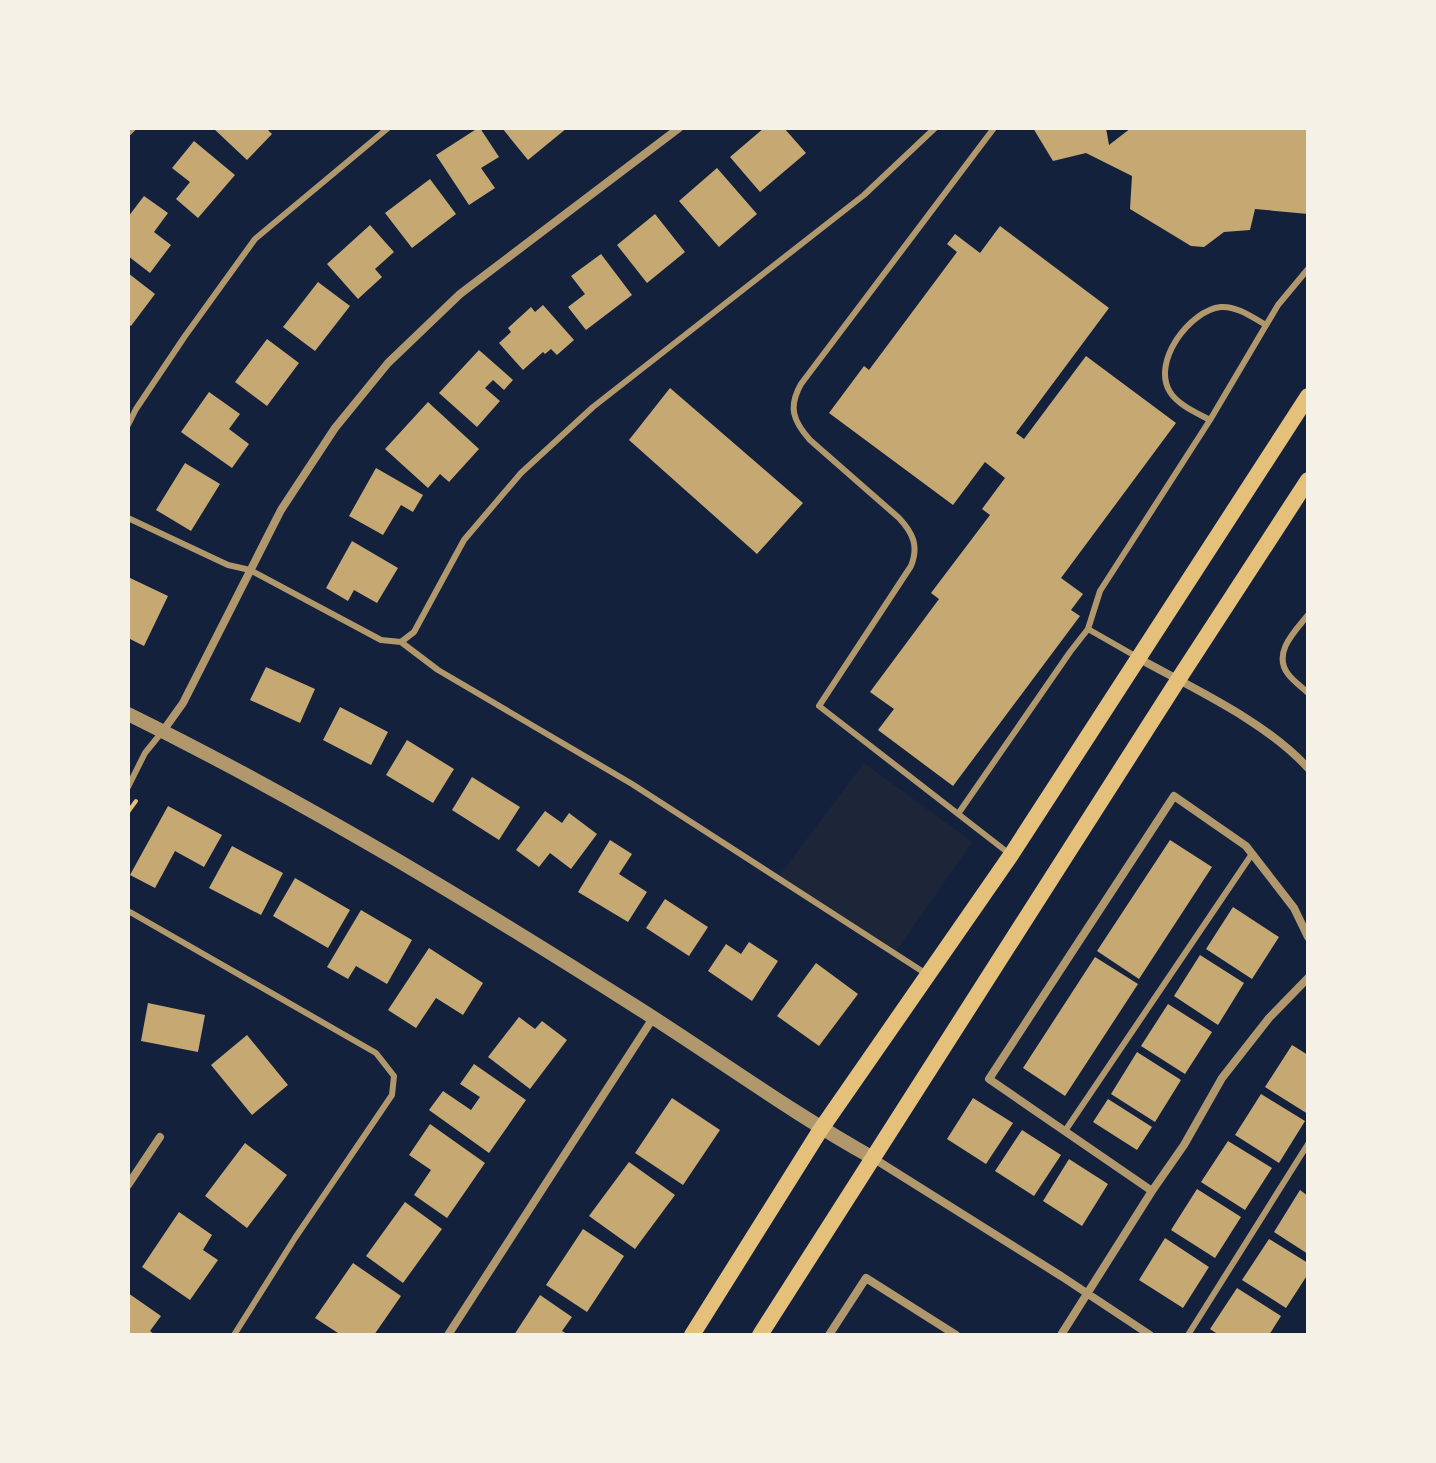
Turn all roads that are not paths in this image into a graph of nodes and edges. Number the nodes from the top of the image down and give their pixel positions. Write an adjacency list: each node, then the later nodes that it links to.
1 (388, 128): 9 (lane)
2 (679, 128): 12 (street)
3 (935, 128): 15 (lane)
4 (994, 128): 23 (lane)
5 (1308, 269): 6 (lane)
6 (1266, 325): 8 (lane); 8 (lane)
7 (1308, 396): 16 (main road)
8 (1210, 420): 14 (lane)
9 (128, 425)
10 (1308, 480): 17 (main road)
11 (128, 518): 12 (lane)
12 (250, 570): 15 (lane); 20 (street)
13 (1308, 615): 18 (lane)
14 (1088, 629): 16 (lane); 23 (lane)
15 (401, 642): 28 (lane)
16 (1137, 657): 17 (street); 25 (main road)
17 (1178, 680): 21 (street); 35 (main road)
18 (1308, 693)
19 (128, 714): 20 (street)
20 (163, 731): 22 (lane); 30 (street)
21 (1308, 768)
22 (128, 787)
23 (958, 814): 25 (lane)
24 (1252, 854): 27 (street); 32 (lane); 32 (street)
25 (1011, 855): 28 (main road)
26 (128, 913): 40 (lane)
27 (1308, 937)
28 (928, 975): 31 (main road)
29 (1308, 978): 37 (street)
30 (653, 1018): 31 (street); 41 (street)
31 (821, 1129): 35 (street); 42 (main road)
32 (1065, 1131): 37 (street)
33 (160, 1137): 36 (street)
34 (1308, 1144): 49 (lane)
35 (873, 1158): 38 (street); 43 (main road)
36 (128, 1185)
37 (1152, 1191): 38 (street)
38 (1088, 1294): 47 (street); 48 (street)
39 (941, 1326): 44 (street); 45 (lane); 46 (street)
40 (234, 1335)
41 (448, 1335)
42 (692, 1335)
43 (760, 1335)
44 (829, 1335)
45 (935, 1335)
46 (956, 1335)
47 (1061, 1335)
48 (1150, 1335)
49 (1188, 1335)

